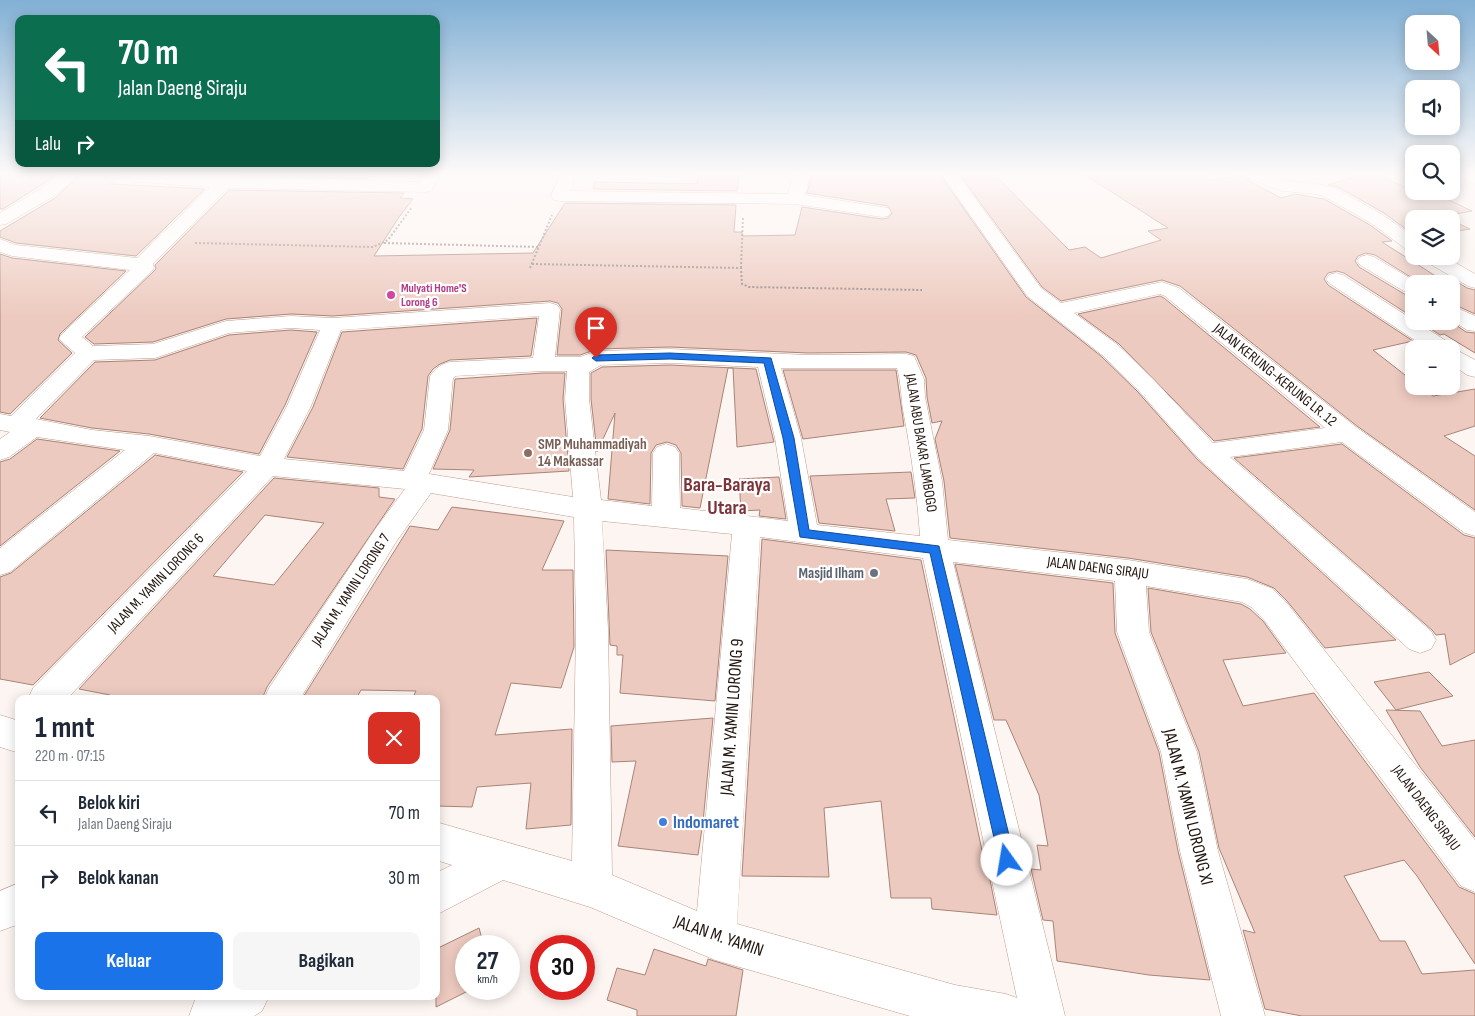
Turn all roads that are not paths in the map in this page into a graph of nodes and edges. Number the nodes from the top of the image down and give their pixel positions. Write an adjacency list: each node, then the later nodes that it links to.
1 (184, 222): 7 (street)
2 (983, 222): 12 (street)
3 (1382, 222): 4 (street)
4 (1405, 239)
5 (0, 245): 7 (street)
6 (1367, 261): 11 (street)
7 (143, 264): 17 (street)
8 (1446, 265): 10 (street)
9 (1336, 279): 16 (street)
10 (1475, 282)
11 (1405, 284)
12 (1057, 310): 24 (street, JALAN KERUNG-KERUNG LR. 12); 27 (street)
13 (1460, 316): 15 (street)
14 (333, 324): 17 (street); 20 (street); 29 (street)
15 (1475, 325)
16 (1429, 340)
17 (88, 353): 23 (street)
18 (768, 360): 21 (street, JALAN ABU BAKAR LAMBOGO); 35 (street); 36 (street, JALAN ABU BAKAR LAMBOGO)
19 (1460, 360): 22 (street)
20 (542, 364): 21 (street, JALAN ABU BAKAR LAMBOGO); 30 (street, JALAN M. YAMIN LORONG 7)
21 (584, 364): 31 (street)
22 (1475, 370)
23 (17, 424): 25 (street, JALAN DAENG SIRAJU); 26 (street)
24 (1348, 433): 27 (street); 34 (street, JALAN KERUNG-KERUNG LR. 12)
25 (149, 444): 29 (street, JALAN DAENG SIRAJU); 37 (street)
26 (0, 451)
27 (1207, 452): 39 (street)
28 (666, 453): 32 (street)
29 (267, 466): 30 (street, JALAN DAENG SIRAJU); 40 (street, JALAN M. YAMIN LORONG 6)
30 (418, 482): 31 (street, JALAN DAENG SIRAJU); 41 (street, JALAN M. YAMIN LORONG 7)
31 (586, 509): 32 (street, JALAN DAENG SIRAJU); 45 (street)
32 (666, 517): 33 (street, JALAN DAENG SIRAJU)
33 (747, 525): 35 (street, JALAN DAENG SIRAJU); 49 (street, JALAN M. YAMIN LORONG 9)
34 (1475, 526)
35 (804, 534): 36 (street, JALAN DAENG SIRAJU)
36 (935, 549): 38 (street, JALAN DAENG SIRAJU); 53 (street)
37 (0, 564)
38 (1128, 571): 44 (street, JALAN DAENG SIRAJU); 54 (street, JALAN M. YAMIN LORONG XI)
39 (1420, 640)
40 (49, 695)
41 (284, 695)
42 (440, 842): 43 (street, JALAN M. YAMIN)
43 (499, 861): 45 (street, JALAN M. YAMIN); 46 (street)
44 (1475, 872)
45 (592, 887): 49 (street, JALAN M. YAMIN)
46 (440, 893)
47 (15, 905): 48 (street)
48 (0, 911)
49 (715, 939): 52 (street, JALAN M. YAMIN)
50 (240, 1000): 51 (street)
51 (211, 1016)
52 (1006, 1016)
53 (1043, 1016)
54 (1244, 1016)

